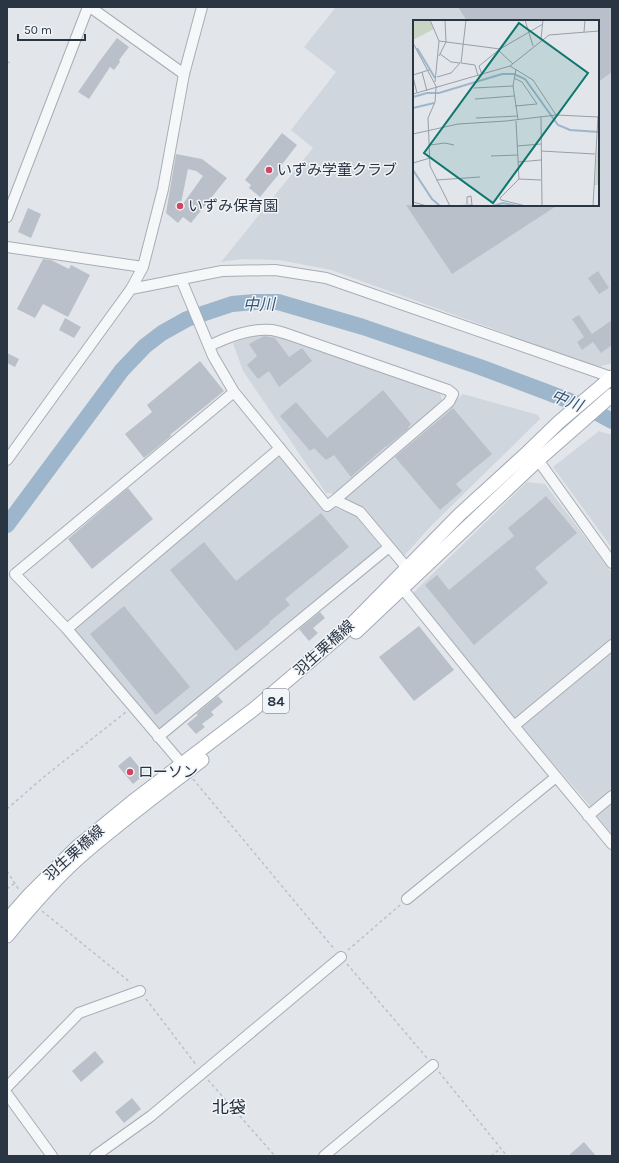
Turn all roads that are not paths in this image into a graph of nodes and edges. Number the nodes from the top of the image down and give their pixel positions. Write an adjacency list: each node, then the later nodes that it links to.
1 (89, 7): 3 (street); 4 (street)
2 (202, 7): 3 (street)
3 (184, 74): 6 (street)
4 (7, 217)
5 (7, 248): 6 (street)
6 (143, 267): 8 (street)
7 (181, 279): 8 (street); 9 (street); 10 (street)
8 (131, 289): 15 (street)
9 (209, 346): 11 (street); 16 (street)
10 (610, 379): 14 (main road, 羽生栗橋線 / 84)
11 (234, 392): 13 (street); 21 (street)
12 (612, 395): 14 (main road, 羽生栗橋線 / 84)
13 (280, 448): 16 (street); 21 (street)
14 (533, 456): 18 (street); 19 (main road, 羽生栗橋線 / 84); 20 (main road, 羽生栗橋線 / 84)
15 (7, 459)
16 (335, 500): 17 (street)
17 (389, 547): 19 (street); 24 (street)
18 (612, 562)
19 (407, 568): 25 (main road, 羽生栗橋線 / 84)
20 (402, 588): 23 (street); 31 (main road, 羽生栗橋線 / 84)
21 (67, 629): 24 (street)
22 (612, 645): 23 (street)
23 (514, 726): 26 (street)
24 (158, 737): 25 (street)
25 (182, 764): 31 (main road, 羽生栗橋線 / 84)
26 (556, 777): 28 (street); 30 (street)
27 (612, 796): 28 (street)
28 (588, 816): 29 (street)
29 (612, 844)
30 (407, 899)
31 (29, 901): 32 (main road, 羽生栗橋線 / 84); 33 (main road, 羽生栗橋線 / 84)
32 (7, 920)
33 (7, 936)
34 (341, 957): 40 (street)
35 (140, 991): 37 (street)
36 (432, 1065): 41 (street)
37 (7, 1087)
38 (7, 1094): 39 (street)
39 (52, 1156)
40 (95, 1156)
41 (324, 1156)

